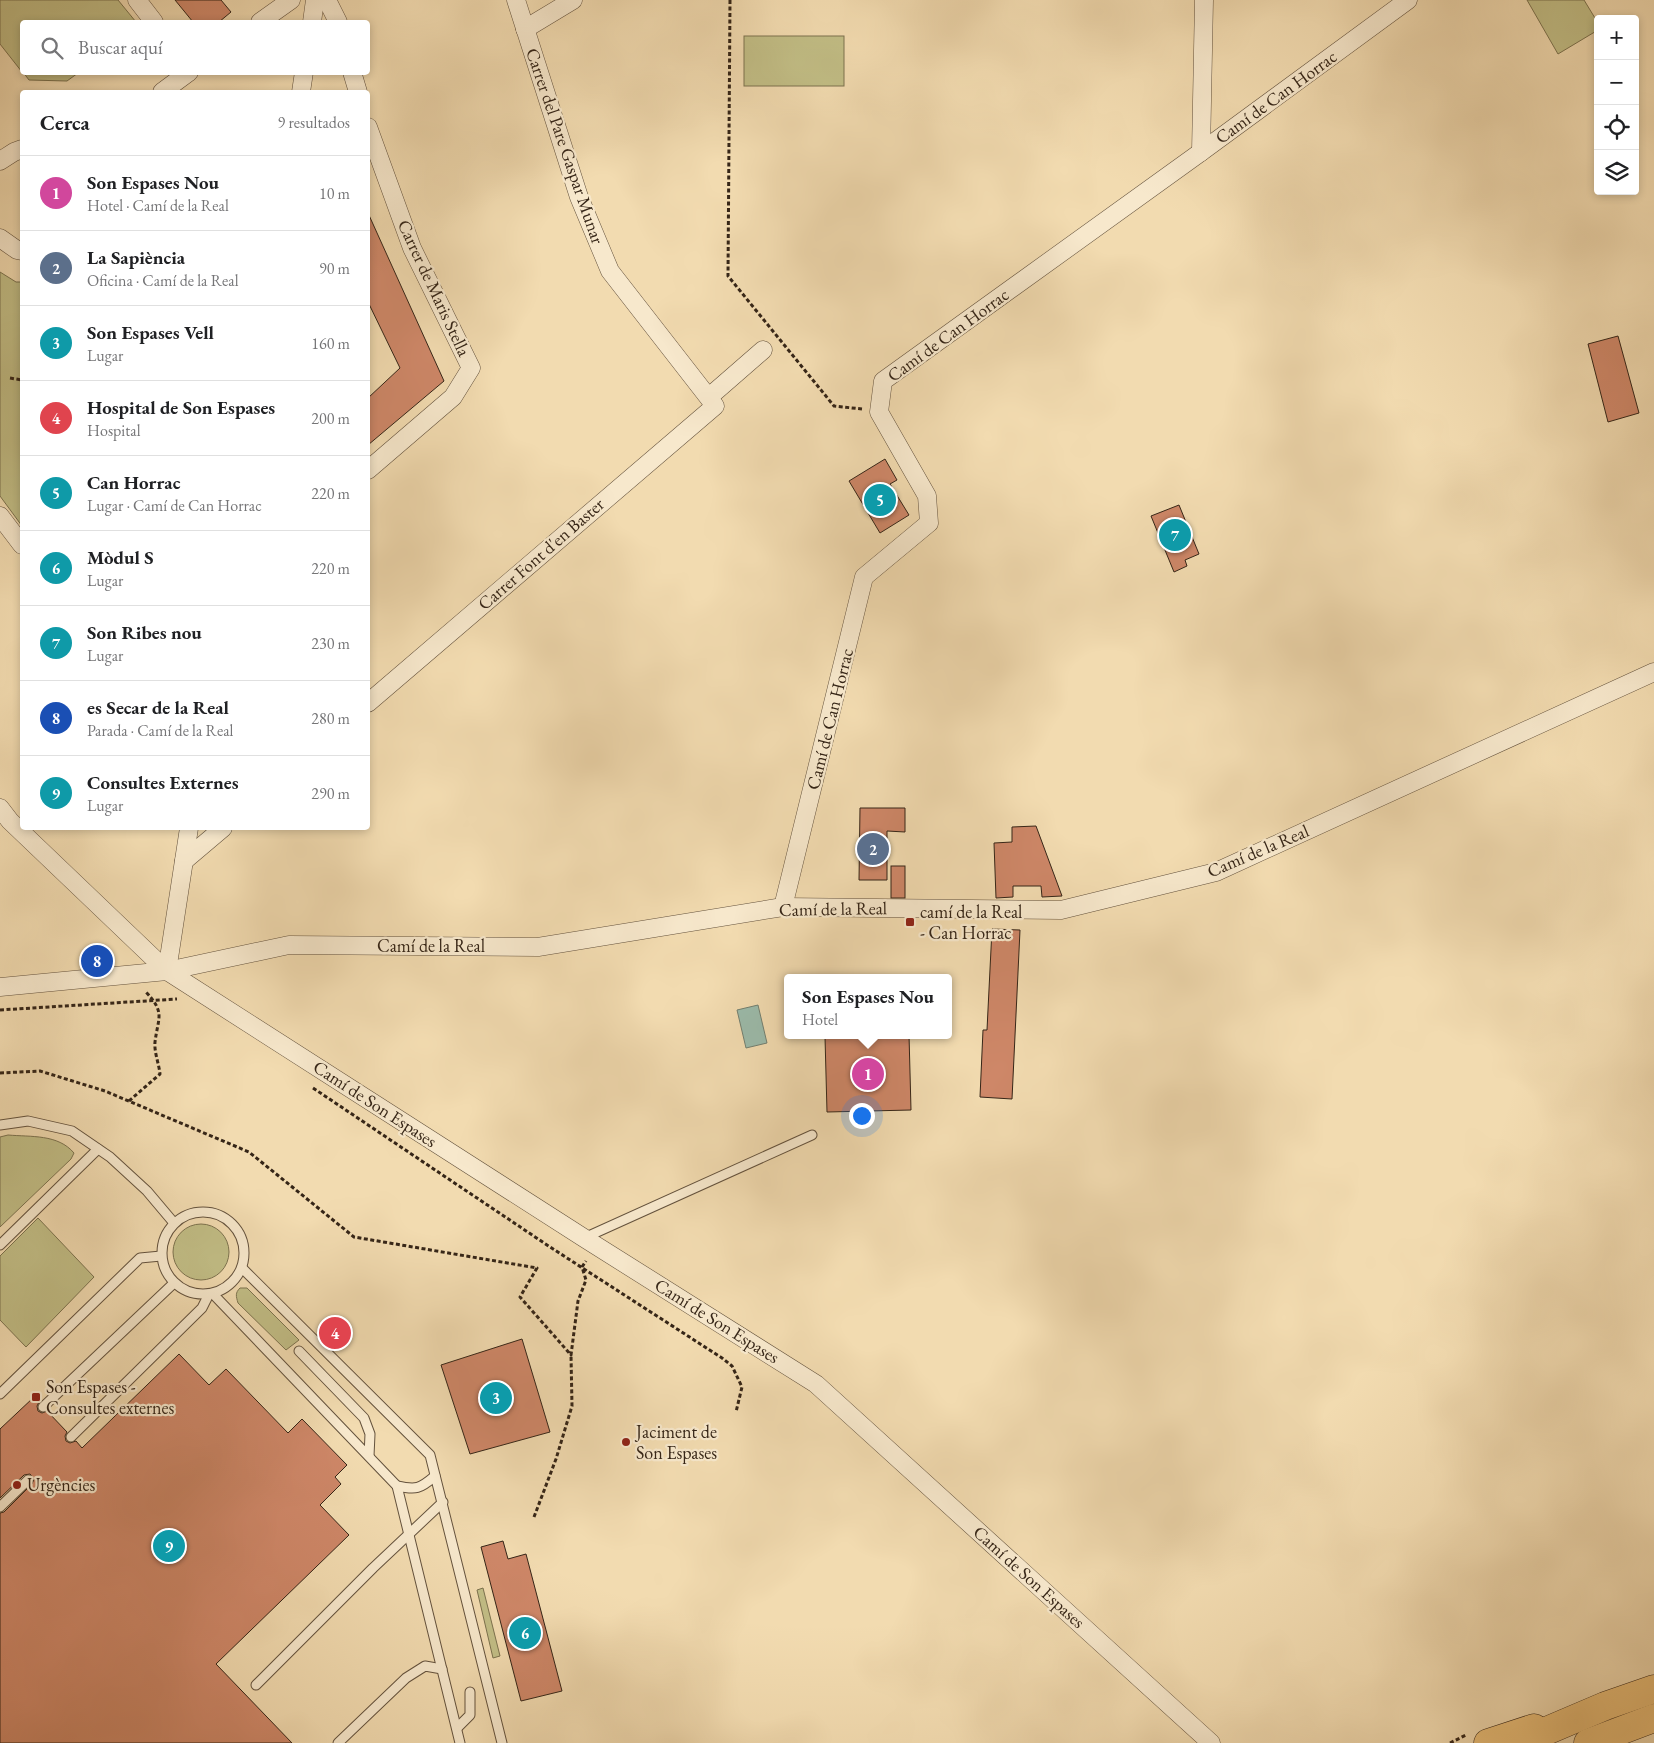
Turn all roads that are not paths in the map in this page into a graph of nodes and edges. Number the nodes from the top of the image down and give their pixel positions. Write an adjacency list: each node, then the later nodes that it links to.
1 (137, 0): 9 (street)
2 (292, 0): 10 (street)
3 (316, 0): 11 (street)
4 (327, 0): 12 (street)
5 (516, 0): 13 (street, Carrer del Pare Gaspar Munar)
6 (573, 0): 13 (street)
7 (1204, 0): 22 (street)
8 (1408, 0): 22 (street, Camí de Can Horrac)
9 (152, 20)
10 (263, 20)
11 (312, 20)
12 (337, 20)
13 (525, 29): 27 (street, Carrer del Pare Gaspar Munar)
14 (185, 75): 17 (street)
15 (304, 75): 18 (street)
16 (353, 75): 19 (street)
17 (165, 90)
18 (301, 90)
19 (357, 90)
20 (370, 132): 28 (street, Carrer de Maris Stella)
21 (20, 150): 23 (street)
22 (1201, 152): 37 (street, Camí de Can Horrac)
23 (0, 161)
24 (0, 238): 25 (street)
25 (20, 250)
26 (763, 350): 27 (street, Carrer Font d'en Baster)
27 (712, 401): 32 (street, Carrer Font d'en Baster)
28 (370, 468)
29 (0, 516): 30 (street)
30 (20, 542)
31 (1654, 672): 37 (street, Camí de la Real)
32 (370, 701)
33 (0, 808): 38 (street, Camí de Son Espases)
34 (189, 830): 36 (street)
35 (221, 830): 36 (street)
36 (184, 861): 38 (street)
37 (783, 907): 38 (street, Camí de la Real)
38 (167, 971): 39 (street, Camí de la Real); 44 (street, Camí de Son Espases)
39 (0, 987)
40 (0, 1125): 42 (lane)
41 (812, 1135): 44 (lane)
42 (98, 1149): 43 (lane); 45 (lane)
43 (174, 1223): 46 (lane); 47 (lane)
44 (590, 1242): 72 (street, Camí de Son Espases)
45 (0, 1245)
46 (161, 1256): 48 (lane); 51 (lane)
47 (242, 1268): 49 (lane); 55 (lane)
48 (174, 1283): 49 (lane); 52 (lane)
49 (211, 1294): 53 (lane); 54 (lane)
50 (299, 1351): 54 (lane)
51 (0, 1394)
52 (43, 1407)
53 (71, 1437)
54 (369, 1456): 57 (lane)
55 (435, 1476): 57 (lane); 58 (lane)
56 (28, 1480): 59 (lane)
57 (397, 1486): 60 (lane)
58 (443, 1502): 60 (lane); 71 (lane)
59 (0, 1507)
60 (409, 1535): 61 (lane); 62 (lane)
61 (442, 1669): 68 (lane); 69 (lane)
62 (256, 1686)
63 (1654, 1689): 65 (main road)
64 (470, 1692): 68 (lane)
65 (1605, 1706): 73 (main road); 74 (main road)
66 (1654, 1718): 75 (main road)
67 (1654, 1723): 76 (main road)
68 (457, 1728): 70 (lane)
69 (338, 1743)
70 (460, 1743)
71 (502, 1743)
72 (1211, 1743)
73 (1488, 1743)
74 (1518, 1743)
75 (1588, 1743)
76 (1616, 1743)

